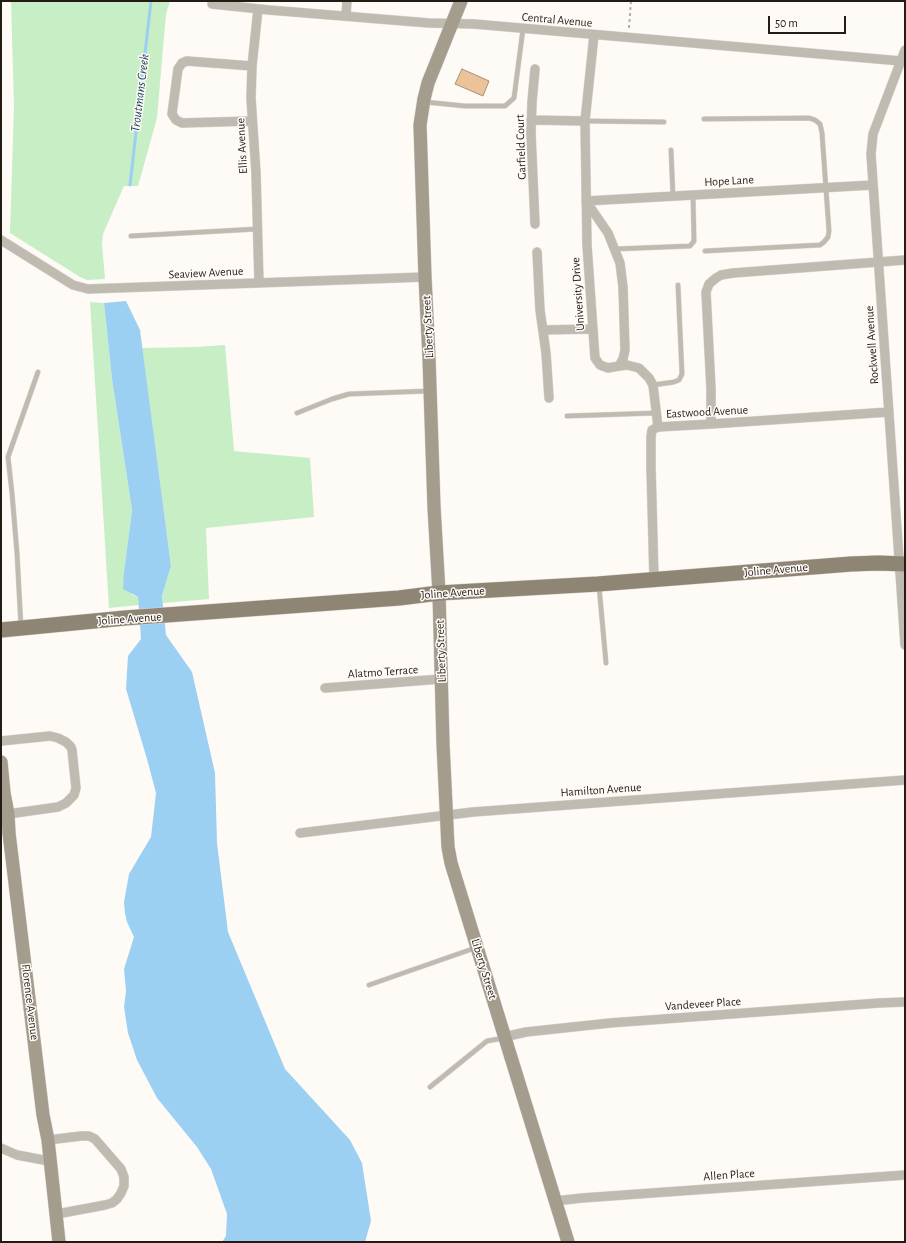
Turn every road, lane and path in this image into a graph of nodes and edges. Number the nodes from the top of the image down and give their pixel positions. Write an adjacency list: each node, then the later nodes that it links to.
1 (347, 1): 6 (street)
2 (461, 1): 7 (street, Liberty Street)
3 (631, 1): 10 (path)
4 (212, 4): 5 (street, Central Avenue)
5 (252, 6): 6 (street, Central Avenue); 13 (street, Ellis Avenue)
6 (346, 15): 7 (street, Central Avenue)
7 (453, 24): 8 (street, Central Avenue); 15 (street, Liberty Street)
8 (524, 29): 9 (street, Central Avenue); 15 (lane)
9 (594, 35): 10 (street, Central Avenue); 19 (street, University Drive)
10 (628, 38): 12 (street, Central Avenue)
11 (905, 50): 12 (street, Rockwell Avenue)
12 (901, 61): 22 (street, Rockwell Avenue)
13 (252, 66): 18 (street, Ellis Avenue); 18 (street)
14 (535, 69): 17 (street, Garfield Court)
15 (423, 102): 36 (street, Liberty Street)
16 (704, 119): 23 (lane)
17 (531, 120): 19 (street); 27 (street, Garfield Court)
18 (252, 121): 28 (street, Ellis Avenue)
19 (585, 121): 20 (lane); 26 (street, University Drive)
20 (664, 122)
21 (671, 150): 25 (lane)
22 (874, 185): 23 (street, Hope Lane); 35 (street, Rockwell Avenue)
23 (826, 188): 24 (street, Hope Lane); 32 (lane)
24 (693, 195): 25 (street, Hope Lane); 31 (lane)
25 (672, 196): 26 (street, Hope Lane)
26 (586, 201): 31 (street); 39 (street, University Drive)
27 (535, 224)
28 (257, 229): 29 (lane); 37 (street, Ellis Avenue)
29 (131, 236)
30 (1, 240): 37 (street, Seaview Avenue)
31 (615, 248): 41 (street)
32 (705, 251)
33 (537, 252): 40 (street)
34 (905, 260): 35 (street)
35 (879, 261): 46 (street, Rockwell Avenue); 50 (street)
36 (425, 277): 37 (street, Seaview Avenue); 44 (street, Liberty Street)
37 (259, 283)
38 (678, 285): 43 (lane)
39 (592, 329): 40 (street); 41 (street, University Drive)
40 (543, 330): 45 (street)
41 (619, 366): 43 (street, University Drive)
42 (38, 372): 56 (lane)
43 (653, 385): 48 (street)
44 (430, 391): 47 (lane); 55 (street, Liberty Street)
45 (549, 398)
46 (889, 412): 50 (street, Eastwood Avenue); 52 (street, Rockwell Avenue)
47 (297, 413)
48 (657, 413): 49 (lane); 51 (street)
49 (567, 416)
50 (711, 424): 51 (street, Eastwood Avenue)
51 (658, 427): 53 (street, Eastwood Avenue)
52 (902, 564): 53 (main road, Joline Avenue); 58 (street, Rockwell Avenue)
53 (654, 579): 54 (main road, Joline Avenue)
54 (598, 584): 55 (main road, Joline Avenue); 59 (lane)
55 (439, 593): 56 (main road, Joline Avenue); 60 (street, Liberty Street)
56 (21, 628): 57 (main road, Joline Avenue)
57 (1, 630)
58 (905, 645)
59 (606, 663)
60 (441, 679): 61 (street, Alatmo Terrace); 66 (street, Liberty Street)
61 (325, 688)
62 (1, 741): 65 (street)
63 (1, 762): 65 (street, Florence Avenue)
64 (905, 780): 66 (street, Hamilton Avenue)
65 (8, 814): 73 (street, Florence Avenue)
66 (446, 816): 67 (street, Hamilton Avenue); 68 (street, Liberty Street)
67 (300, 833)
68 (477, 947): 69 (lane); 71 (street, Liberty Street)
69 (369, 985)
70 (905, 1002): 71 (street, Vandeveer Place)
71 (504, 1037): 72 (lane); 77 (street, Liberty Street)
72 (430, 1087)
73 (48, 1140): 75 (street, Florence Avenue); 78 (street)
74 (1, 1148): 75 (street)
75 (49, 1161): 78 (street, Florence Avenue)
76 (905, 1175): 77 (street, Allen Place)
77 (556, 1201): 80 (street, Liberty Street)
78 (57, 1214): 79 (street, Florence Avenue)
79 (59, 1242)
80 (568, 1242)

